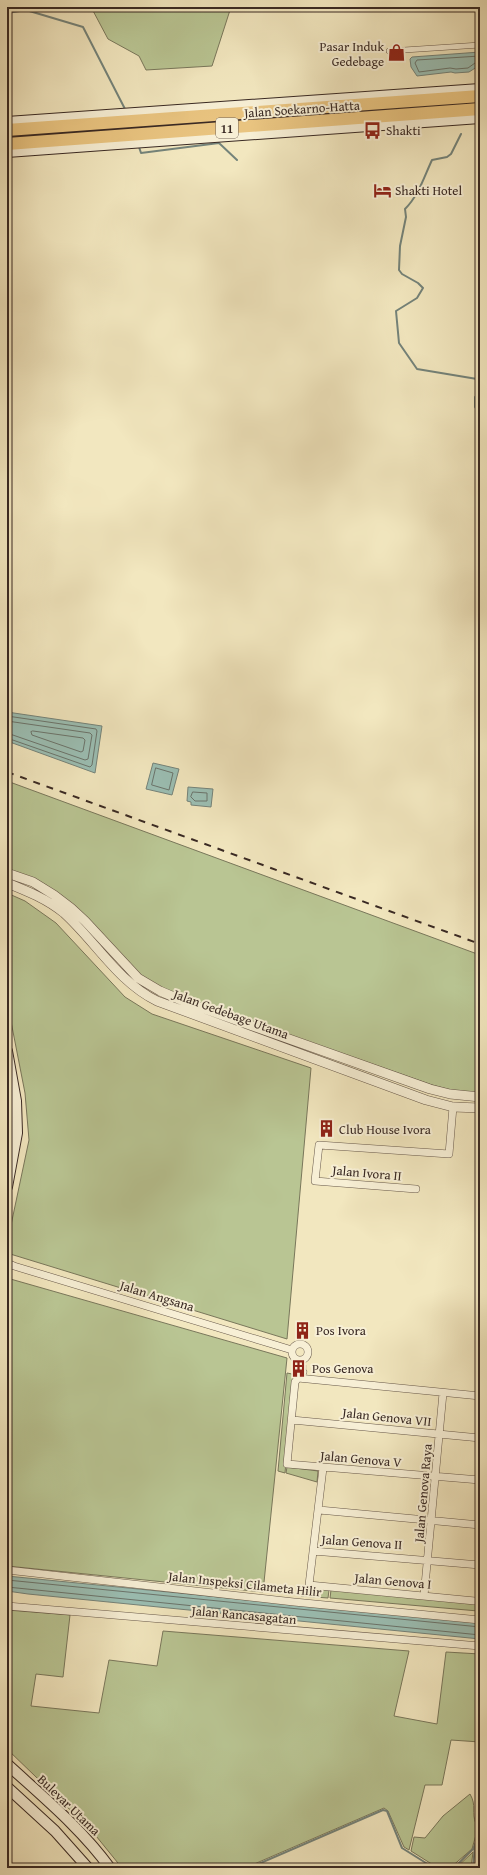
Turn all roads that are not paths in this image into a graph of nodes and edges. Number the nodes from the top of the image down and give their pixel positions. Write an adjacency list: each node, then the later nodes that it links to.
1 (480, 45): 2 (street)
2 (389, 51)
3 (480, 89): 5 (main road, Jalan Soekarno-Hatta)
4 (480, 96): 5 (highway, Jalan Soekarno-Hatta / 11)
5 (379, 99): 8 (highway, Jalan Soekarno-Hatta / 11); 10 (main road)
6 (480, 109): 10 (highway, Jalan Soekarno-Hatta / 11)
7 (480, 118): 10 (main road, Jalan Soekarno-Hatta)
8 (106, 119): 9 (main road, Jalan Soekarno-Hatta); 13 (highway, Jalan Soekarno-Hatta / 11)
9 (48, 120): 11 (main road, Jalan Soekarno-Hatta); 13 (highway)
10 (381, 121): 12 (highway, Jalan Soekarno-Hatta / 11); 15 (main road, Jalan Soekarno-Hatta)
11 (7, 122)
12 (307, 122): 15 (highway); 16 (highway, Jalan Soekarno-Hatta / 11)
13 (76, 125): 14 (highway, Jalan Soekarno-Hatta / 11)
14 (7, 130)
15 (266, 133): 16 (main road, Jalan Soekarno-Hatta)
16 (151, 138): 17 (highway, Jalan Soekarno-Hatta / 11); 18 (main road, Jalan Soekarno-Hatta)
17 (7, 144)
18 (7, 152)
19 (7, 873): 21 (street, Jalan Gedebage Utama)
20 (7, 883): 22 (street, Jalan Gedebage Utama)
21 (160, 991): 22 (street); 25 (street, Jalan Gedebage Utama)
22 (157, 1001): 26 (street, Jalan Gedebage Utama)
23 (7, 1051): 24 (main road)
24 (9, 1069): 30 (main road)
25 (386, 1073): 26 (street); 27 (street, Jalan Gedebage Utama)
26 (383, 1083): 28 (street, Jalan Gedebage Utama)
27 (480, 1097)
28 (453, 1107): 29 (street, Jalan Gedebage Utama); 31 (street, Jalan Ivora II)
29 (480, 1108)
30 (7, 1187)
31 (416, 1189)
32 (7, 1263): 33 (street, Jalan Angsana)
33 (10, 1266): 34 (street, Jalan Angsana)
34 (292, 1350): 35 (street); 35 (street, Jalan Angsana)
35 (299, 1369): 36 (street); 38 (street)
36 (443, 1393): 37 (street); 39 (street, Jalan Genova Raya)
37 (480, 1396)
38 (292, 1420): 39 (street, Jalan Genova VII); 41 (street, Jalan Genova V)
39 (440, 1435): 40 (street, Jalan Genova VII); 42 (street, Jalan Genova Raya)
40 (480, 1438)
41 (324, 1468): 42 (street, Jalan Genova V); 44 (street)
42 (436, 1477): 43 (street, Jalan Genova V); 45 (street, Jalan Genova Raya)
43 (480, 1480)
44 (319, 1510): 45 (street); 47 (street)
45 (432, 1520): 46 (street); 48 (street, Jalan Genova Raya)
46 (480, 1525)
47 (313, 1551): 48 (street, Jalan Genova II); 51 (street, Jalan Genova I)
48 (428, 1560): 49 (street, Jalan Genova II); 51 (street, Jalan Genova Raya)
49 (480, 1565)
50 (7, 1570): 54 (street, Jalan Inspeksi Cilameta Hilir)
51 (424, 1596): 52 (street, Jalan Genova I)
52 (475, 1601)
53 (7, 1606): 55 (street, Jalan Rancasagatan)
54 (480, 1620)
55 (480, 1646)
56 (7, 1764): 58 (main road, Bulevar Utama)
57 (7, 1787): 59 (main road)
58 (69, 1820): 59 (main road); 61 (main road, Bulevar Utama)
59 (55, 1831): 60 (main road)
60 (88, 1868)
61 (110, 1868)

